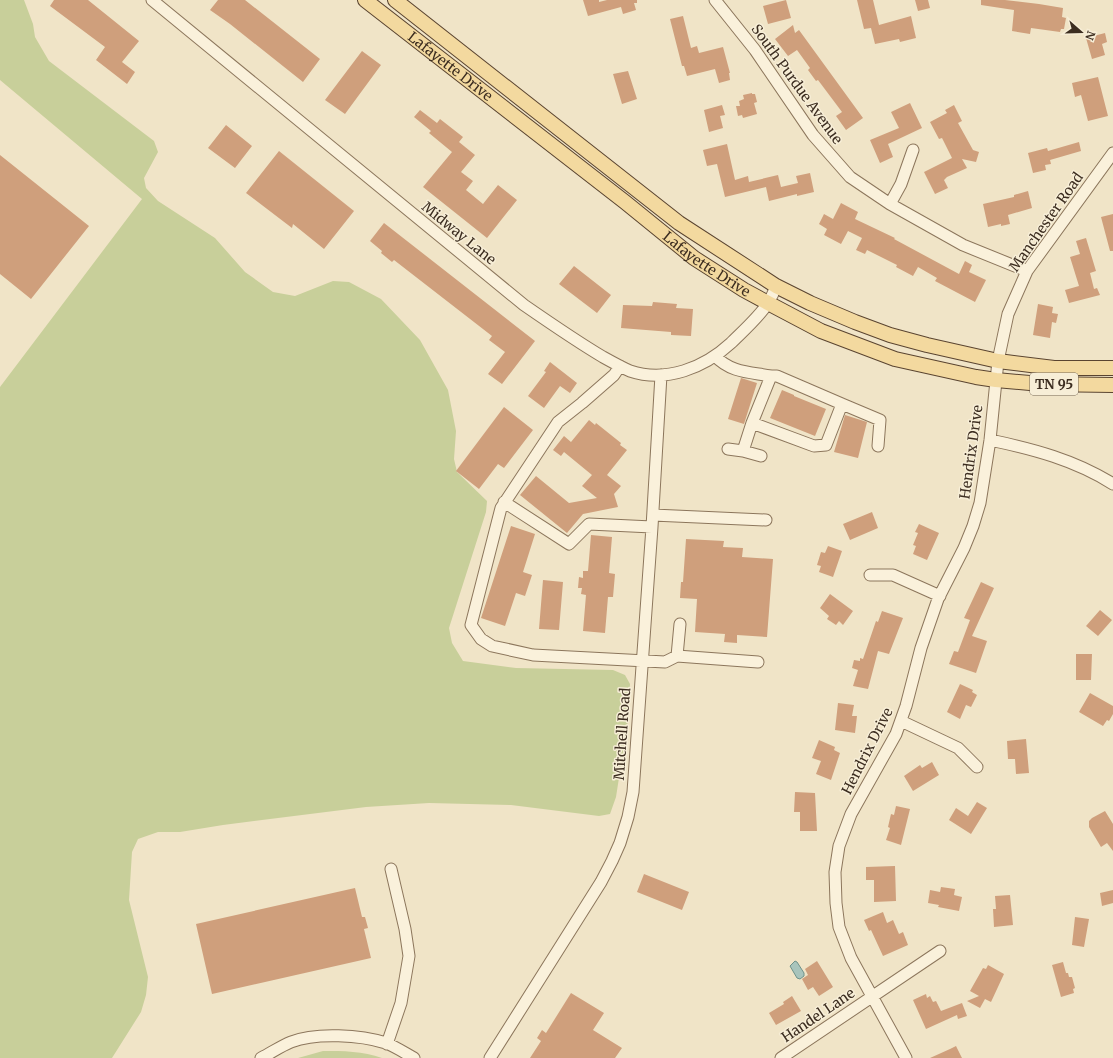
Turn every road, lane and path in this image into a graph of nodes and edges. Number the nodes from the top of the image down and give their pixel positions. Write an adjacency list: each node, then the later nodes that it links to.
1 (152, 0): 15 (street, Midway Lane)
2 (364, 0): 6 (main road, Lafayette Drive)
3 (395, 0): 5 (main road, Lafayette Drive)
4 (715, 0): 9 (street, South Purdue Avenue)
5 (454, 47): 6 (main road); 11 (main road, Lafayette Drive)
6 (442, 61): 12 (main road, Lafayette Drive)
7 (913, 150): 9 (street)
8 (1113, 154): 10 (street, Manchester Road)
9 (890, 204): 10 (street, South Purdue Avenue)
10 (1027, 272): 14 (street, Manchester Road)
11 (776, 286): 12 (street, Midway Lane); 14 (main road, Lafayette Drive)
12 (768, 303): 13 (street, Midway Lane); 19 (main road, Lafayette Drive)
13 (715, 356): 17 (street, Midway Lane); 18 (street)
14 (998, 361): 16 (main road, Lafayette Drive / TN 95); 19 (street, Manchester Road)
15 (620, 366): 17 (street, Midway Lane); 29 (street)
16 (1113, 368)
17 (661, 375): 30 (street, Mitchell Road)
18 (771, 376): 21 (street); 22 (street)
19 (996, 380): 20 (main road, Lafayette Drive / TN 95); 23 (street, Hendrix Drive)
20 (1113, 385)
21 (842, 404): 22 (street); 24 (street)
22 (752, 424): 26 (street)
23 (990, 440): 28 (street); 34 (street, Hendrix Drive)
24 (878, 446)
25 (728, 449): 26 (street)
26 (743, 451): 27 (street)
27 (761, 456)
28 (1113, 484)
29 (504, 502): 32 (street); 37 (street)
30 (653, 515): 31 (street); 32 (street, Mitchell Road)
31 (766, 520)
32 (652, 527): 37 (street, Mitchell Road)
33 (870, 575): 34 (street)
34 (940, 596): 39 (street, Hendrix Drive)
35 (680, 624): 36 (street)
36 (677, 656): 37 (street); 38 (street)
37 (643, 660): 47 (street, Mitchell Road)
38 (758, 662)
39 (901, 721): 40 (street); 43 (street, Hendrix Drive)
40 (978, 767)
41 (391, 869): 44 (street)
42 (940, 951): 43 (street, Handel Lane)
43 (871, 996): 48 (street, Handel Lane); 49 (street, Hendrix Drive)
44 (387, 1044): 45 (street); 46 (street)
45 (261, 1058)
46 (414, 1058)
47 (490, 1058)
48 (781, 1058)
49 (906, 1058)

